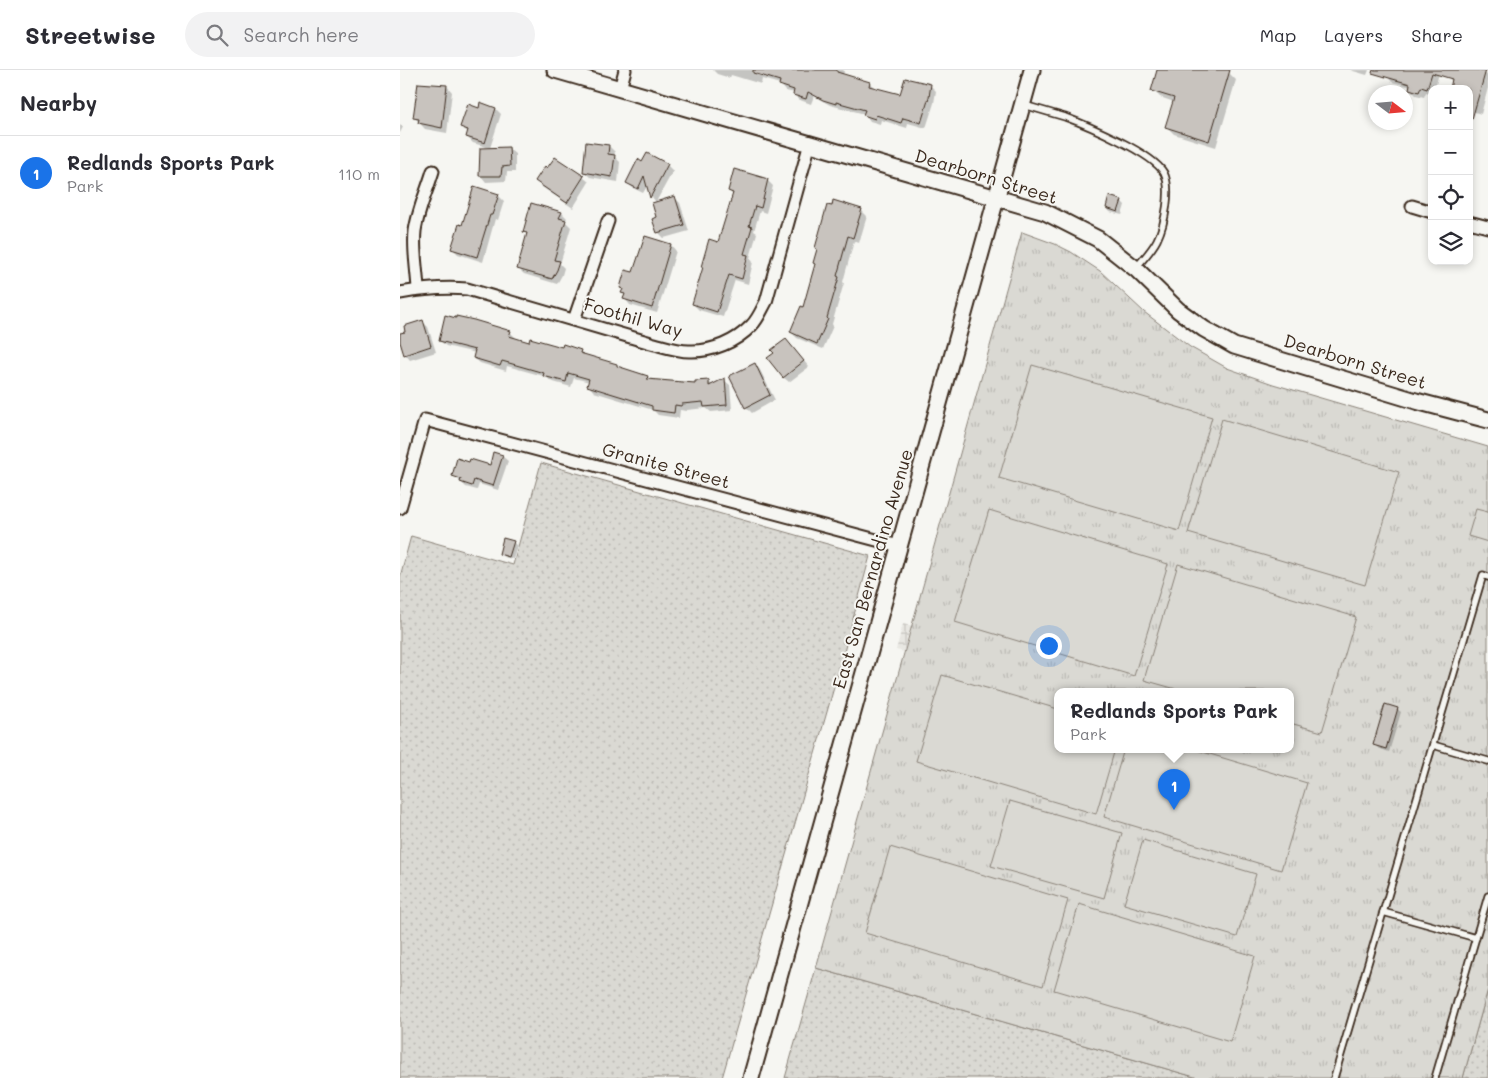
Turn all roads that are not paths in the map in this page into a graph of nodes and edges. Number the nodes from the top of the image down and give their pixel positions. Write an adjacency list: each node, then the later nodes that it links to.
1 (555, 70): 4 (street, Dearborn Street)
2 (625, 70): 4 (street)
3 (1032, 70): 5 (street, East San Bernardino Avenue)
4 (620, 89): 6 (street, Dearborn Street)
5 (1022, 105): 8 (street, East San Bernardino Avenue); 14 (lane)
6 (810, 143): 8 (street, Dearborn Street); 17 (street, Foothil Way)
7 (433, 171): 15 (street)
8 (996, 198): 14 (street, Dearborn Street); 20 (street, East San Bernardino Avenue)
9 (1412, 206): 10 (street)
10 (1428, 211)
11 (608, 220): 17 (street)
12 (1473, 223): 13 (street)
13 (1488, 227)
14 (1136, 269): 18 (street, Dearborn Street)
15 (418, 289): 16 (street, Foothil Way); 17 (street, Foothil Way)
16 (400, 293)
17 (574, 320)
18 (1488, 420)
19 (400, 508): 20 (street, Granite Street)
20 (899, 546): 27 (street, East San Bernardino Avenue)
21 (1488, 577): 22 (lane)
22 (1433, 745): 23 (lane); 25 (lane)
23 (1488, 761)
24 (1488, 896): 26 (lane)
25 (1383, 912): 26 (lane); 28 (lane)
26 (1476, 938): 29 (lane)
27 (751, 1078)
28 (1335, 1078)
29 (1435, 1078)

